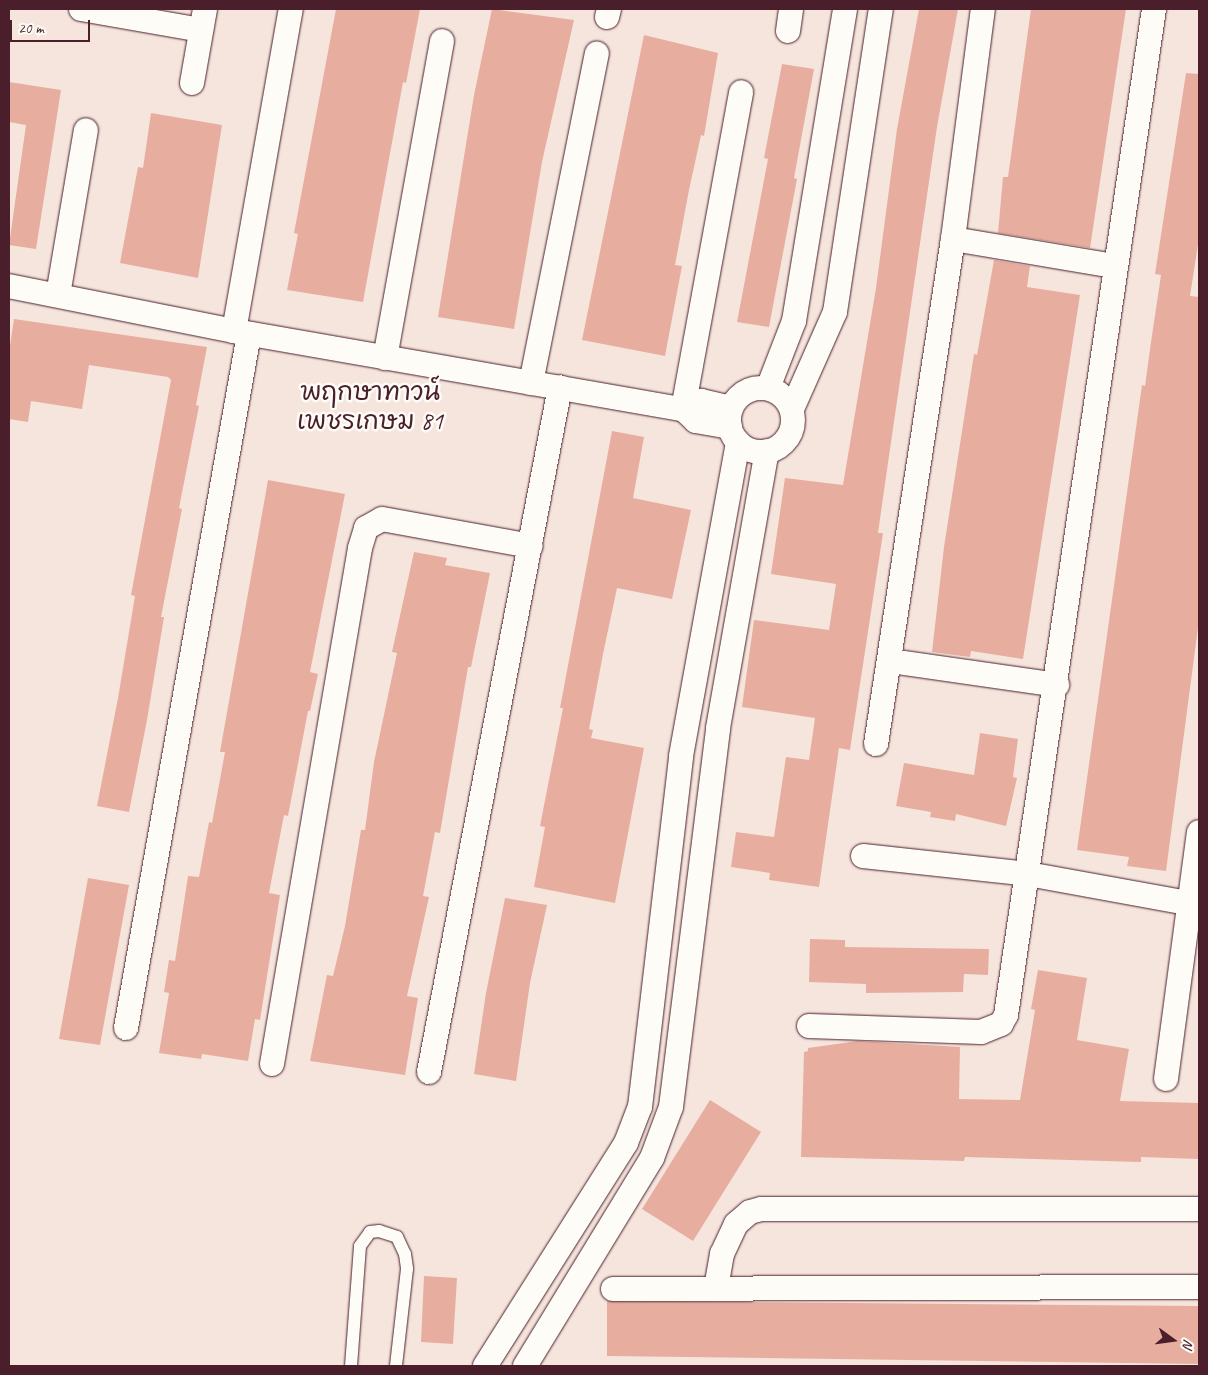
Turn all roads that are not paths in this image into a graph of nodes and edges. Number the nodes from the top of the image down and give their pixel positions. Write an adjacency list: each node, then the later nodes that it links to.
1 (81, 9): 7 (street)
2 (291, 9): 17 (street)
3 (845, 9): 21 (street)
4 (881, 9): 23 (street)
5 (982, 9): 13 (street)
6 (1154, 9): 14 (street)
7 (203, 19): 10 (street)
8 (442, 41): 18 (street)
9 (597, 54): 19 (street)
10 (192, 83)
11 (741, 92): 22 (street)
12 (86, 130): 16 (street)
13 (953, 239): 14 (street); 29 (street)
14 (1115, 266): 30 (street)
15 (9, 286): 16 (street)
16 (58, 295): 17 (street)
17 (242, 332): 18 (street); 39 (street)
18 (385, 358): 19 (street)
19 (531, 383): 20 (street)
20 (560, 387): 22 (street); 26 (street)
21 (768, 388): 23 (street); 24 (street)
22 (683, 409): 24 (street)
23 (792, 409): 25 (street)
24 (733, 426): 25 (street); 27 (street)
25 (767, 451): 28 (street)
26 (531, 546): 40 (street); 41 (street)
27 (708, 604): 28 (street); 36 (street)
28 (738, 610): 37 (street)
29 (891, 661): 30 (street); 31 (street)
30 (1057, 685): 34 (street)
31 (876, 744)
32 (1199, 832): 35 (street)
33 (863, 856): 34 (street)
34 (1028, 874): 35 (street); 38 (street)
35 (1194, 904): 42 (street)
36 (662, 917): 37 (street); 43 (street)
37 (694, 919): 44 (street)
38 (809, 1026)
39 (126, 1028)
40 (272, 1064)
41 (429, 1072)
42 (1166, 1079)
43 (626, 1142): 44 (street); 51 (street)
44 (652, 1158): 52 (street)
45 (1199, 1209): 47 (street)
46 (1199, 1287): 47 (street)
47 (716, 1288): 48 (street)
48 (613, 1289)
49 (351, 1366): 50 (lane)
50 (396, 1366)
51 (485, 1366)
52 (526, 1366)

